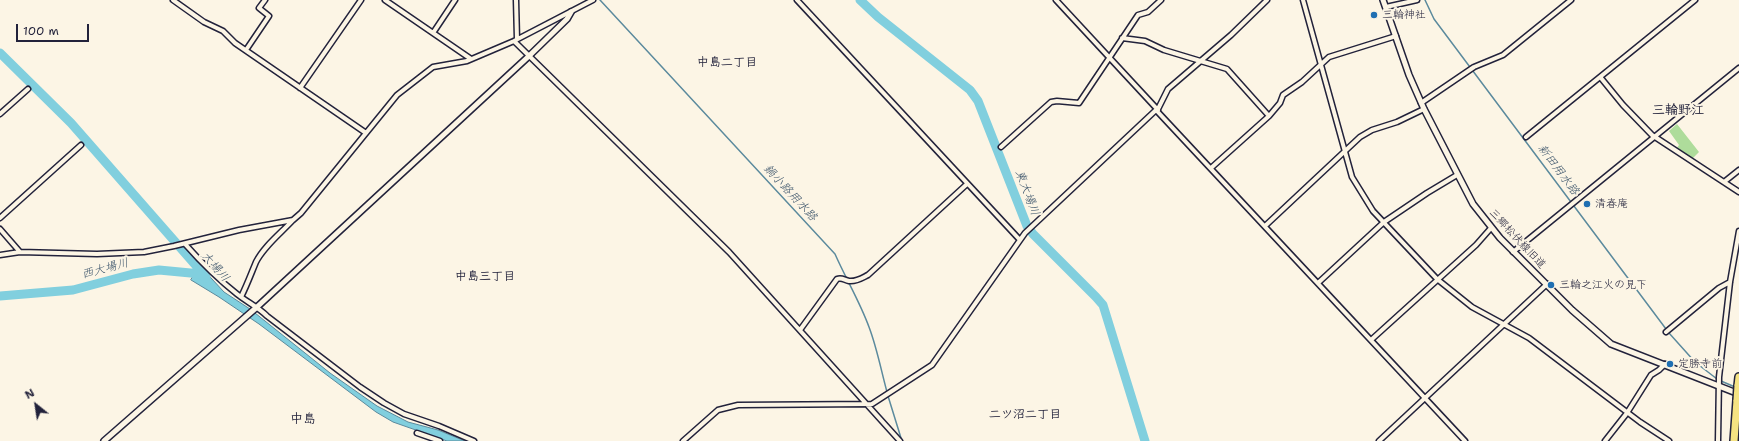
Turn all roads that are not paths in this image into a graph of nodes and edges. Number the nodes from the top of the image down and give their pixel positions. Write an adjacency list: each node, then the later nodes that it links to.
1 (173, 0): 23 (street)
2 (264, 0): 23 (street)
3 (361, 0): 31 (street)
4 (385, 0): 19 (street)
5 (455, 0): 19 (street)
6 (516, 0): 22 (street)
7 (593, 0): 18 (street)
8 (797, 0): 48 (street)
9 (1056, 0): 25 (street)
10 (1161, 0): 21 (street)
11 (1267, 0): 27 (street)
12 (1303, 0): 28 (street)
13 (1383, 0): 17 (street, 三郷松伏線旧道)
14 (1417, 0): 17 (street)
15 (1571, 0): 33 (street)
16 (1695, 0): 30 (street)
17 (1386, 7): 20 (street, 三郷松伏線旧道)
18 (571, 12): 22 (street); 24 (street)
19 (433, 33): 26 (street)
20 (1396, 36): 28 (street); 33 (street, 三郷松伏線旧道)
21 (1122, 38): 25 (street); 27 (street)
22 (515, 40): 24 (street); 26 (street)
23 (246, 50): 31 (street)
24 (529, 56): 67 (street); 69 (street)
25 (1108, 57): 35 (street); 42 (street)
26 (470, 59): 38 (street)
27 (1201, 61): 35 (street); 37 (street)
28 (1320, 64): 37 (street); 43 (street)
29 (1739, 68): 40 (street)
30 (1601, 78): 39 (street); 40 (street)
31 (300, 88): 38 (street)
32 (28, 89): 36 (street)
33 (1421, 103): 34 (street, 三郷松伏線旧道)
34 (1424, 109): 43 (street); 46 (street, 三郷松伏線旧道)
35 (1158, 110): 44 (street); 57 (street)
36 (0, 114)
37 (1269, 116): 44 (street)
38 (366, 133): 51 (street)
39 (1526, 137)
40 (1655, 137): 47 (street); 60 (street)
41 (81, 145): 50 (street)
42 (1001, 147)
43 (1345, 151): 52 (street); 53 (street)
44 (1211, 168): 53 (street)
45 (1739, 170): 47 (street)
46 (1457, 175): 52 (street); 54 (street, 三郷松伏線旧道)
47 (1724, 182): 49 (street)
48 (967, 184): 57 (street); 69 (street)
49 (1739, 192)
50 (0, 218)
51 (293, 220): 58 (street); 66 (street)
52 (1384, 222): 62 (street); 64 (street)
53 (1265, 226): 64 (street)
54 (1491, 228): 60 (street, 三郷松伏線旧道); 62 (street)
55 (0, 229): 59 (street)
56 (1739, 230): 63 (street)
57 (1020, 240): 78 (street)
58 (185, 244): 59 (street); 66 (street)
59 (20, 252): 61 (street)
60 (1513, 252): 65 (street, 三郷松伏線旧道)
61 (0, 254)
62 (1437, 279): 68 (street); 71 (street)
63 (1730, 282): 70 (street); 74 (street)
64 (1318, 283): 71 (street)
65 (1547, 284): 68 (street); 72 (street, 三郷松伏線旧道)
66 (241, 297): 67 (street)
67 (256, 308): 81 (street); 83 (street)
68 (1505, 324): 77 (street); 79 (street)
69 (800, 330): 78 (street)
70 (1666, 332)
71 (1371, 340): 77 (street)
72 (1664, 364): 74 (street, 三郷松伏線旧道); 79 (street)
73 (1739, 377): 75 (highway)
74 (1719, 385): 76 (street, 三郷松伏線旧道); 90 (street)
75 (1738, 386): 76 (highway, bridge)
76 (1738, 397): 91 (highway)
77 (1425, 398): 86 (street); 87 (street)
78 (866, 404): 84 (street); 85 (street)
79 (1627, 413): 88 (street); 89 (street)
80 (417, 433): 82 (street)
81 (104, 441)
82 (440, 441)
83 (474, 441)
84 (682, 441)
85 (900, 441)
86 (1379, 441)
87 (1465, 441)
88 (1605, 441)
89 (1669, 441)
90 (1718, 441)
91 (1734, 441)

